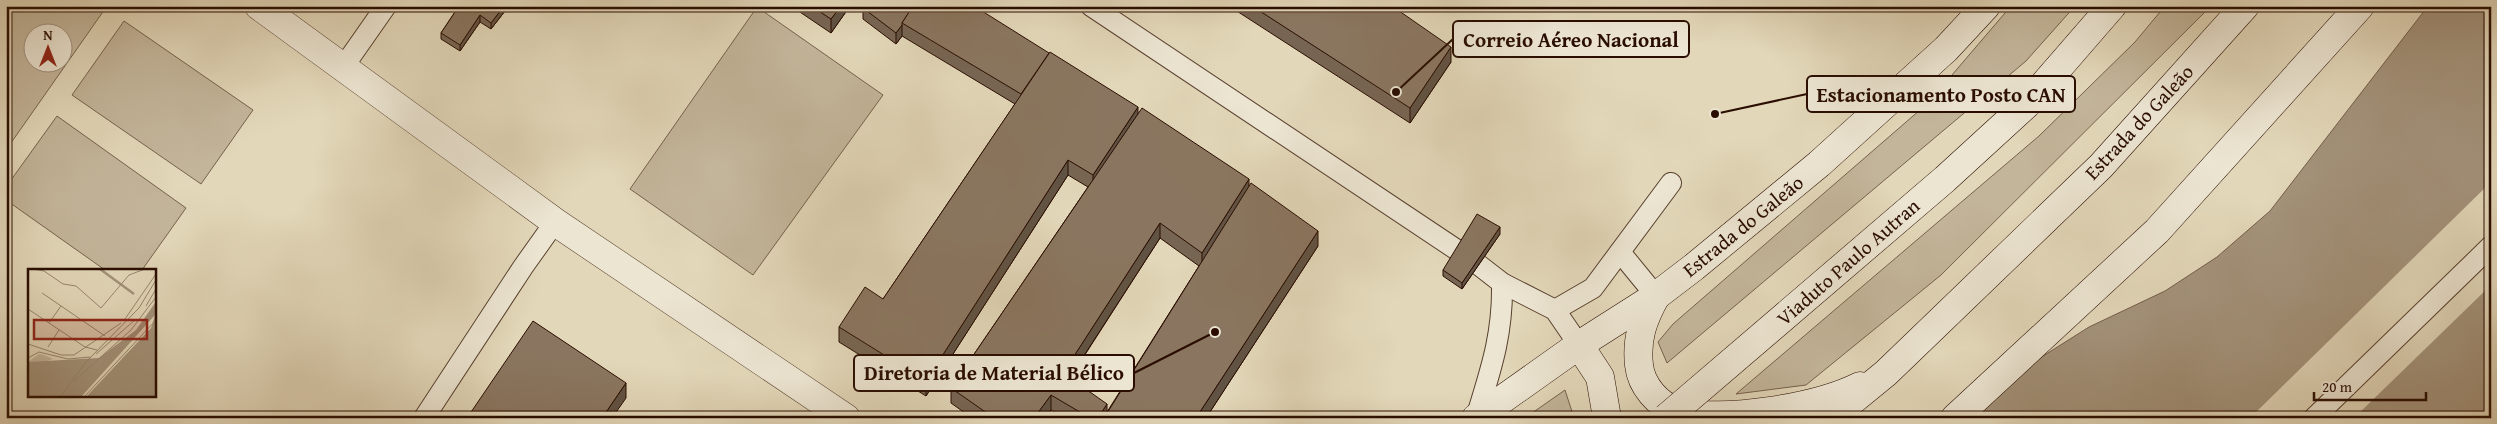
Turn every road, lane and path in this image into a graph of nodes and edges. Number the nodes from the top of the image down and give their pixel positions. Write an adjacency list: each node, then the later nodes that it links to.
1 (259, 6): 8 (street)
2 (386, 6): 8 (lane)
3 (1091, 6): 13 (lane)
4 (1986, 6): 14 (street, Estrada do Galeão)
5 (2112, 6): 22 (street, Viaduto Paulo Autran, bridge)
6 (2245, 6): 17 (street, Estrada do Galeão)
7 (2360, 6): 24 (street)
8 (344, 66): 10 (street)
9 (1671, 183): 11 (lane)
10 (555, 222): 18 (lane); 19 (street)
11 (1620, 252): 14 (lane); 15 (lane)
12 (2485, 252): 25 (lane)
13 (1502, 283): 15 (lane); 20 (lane)
14 (1656, 296): 16 (street, Estrada do Galeão); 17 (street)
15 (1555, 310): 16 (lane)
16 (1579, 345): 20 (street, Estrada do Galeão); 21 (street)
17 (1886, 373): 23 (street, Estrada do Galeão)
18 (424, 418)
19 (846, 418)
20 (1476, 418)
21 (1607, 418)
22 (1666, 418)
23 (1831, 418)
24 (1955, 418)
25 (2314, 418)

